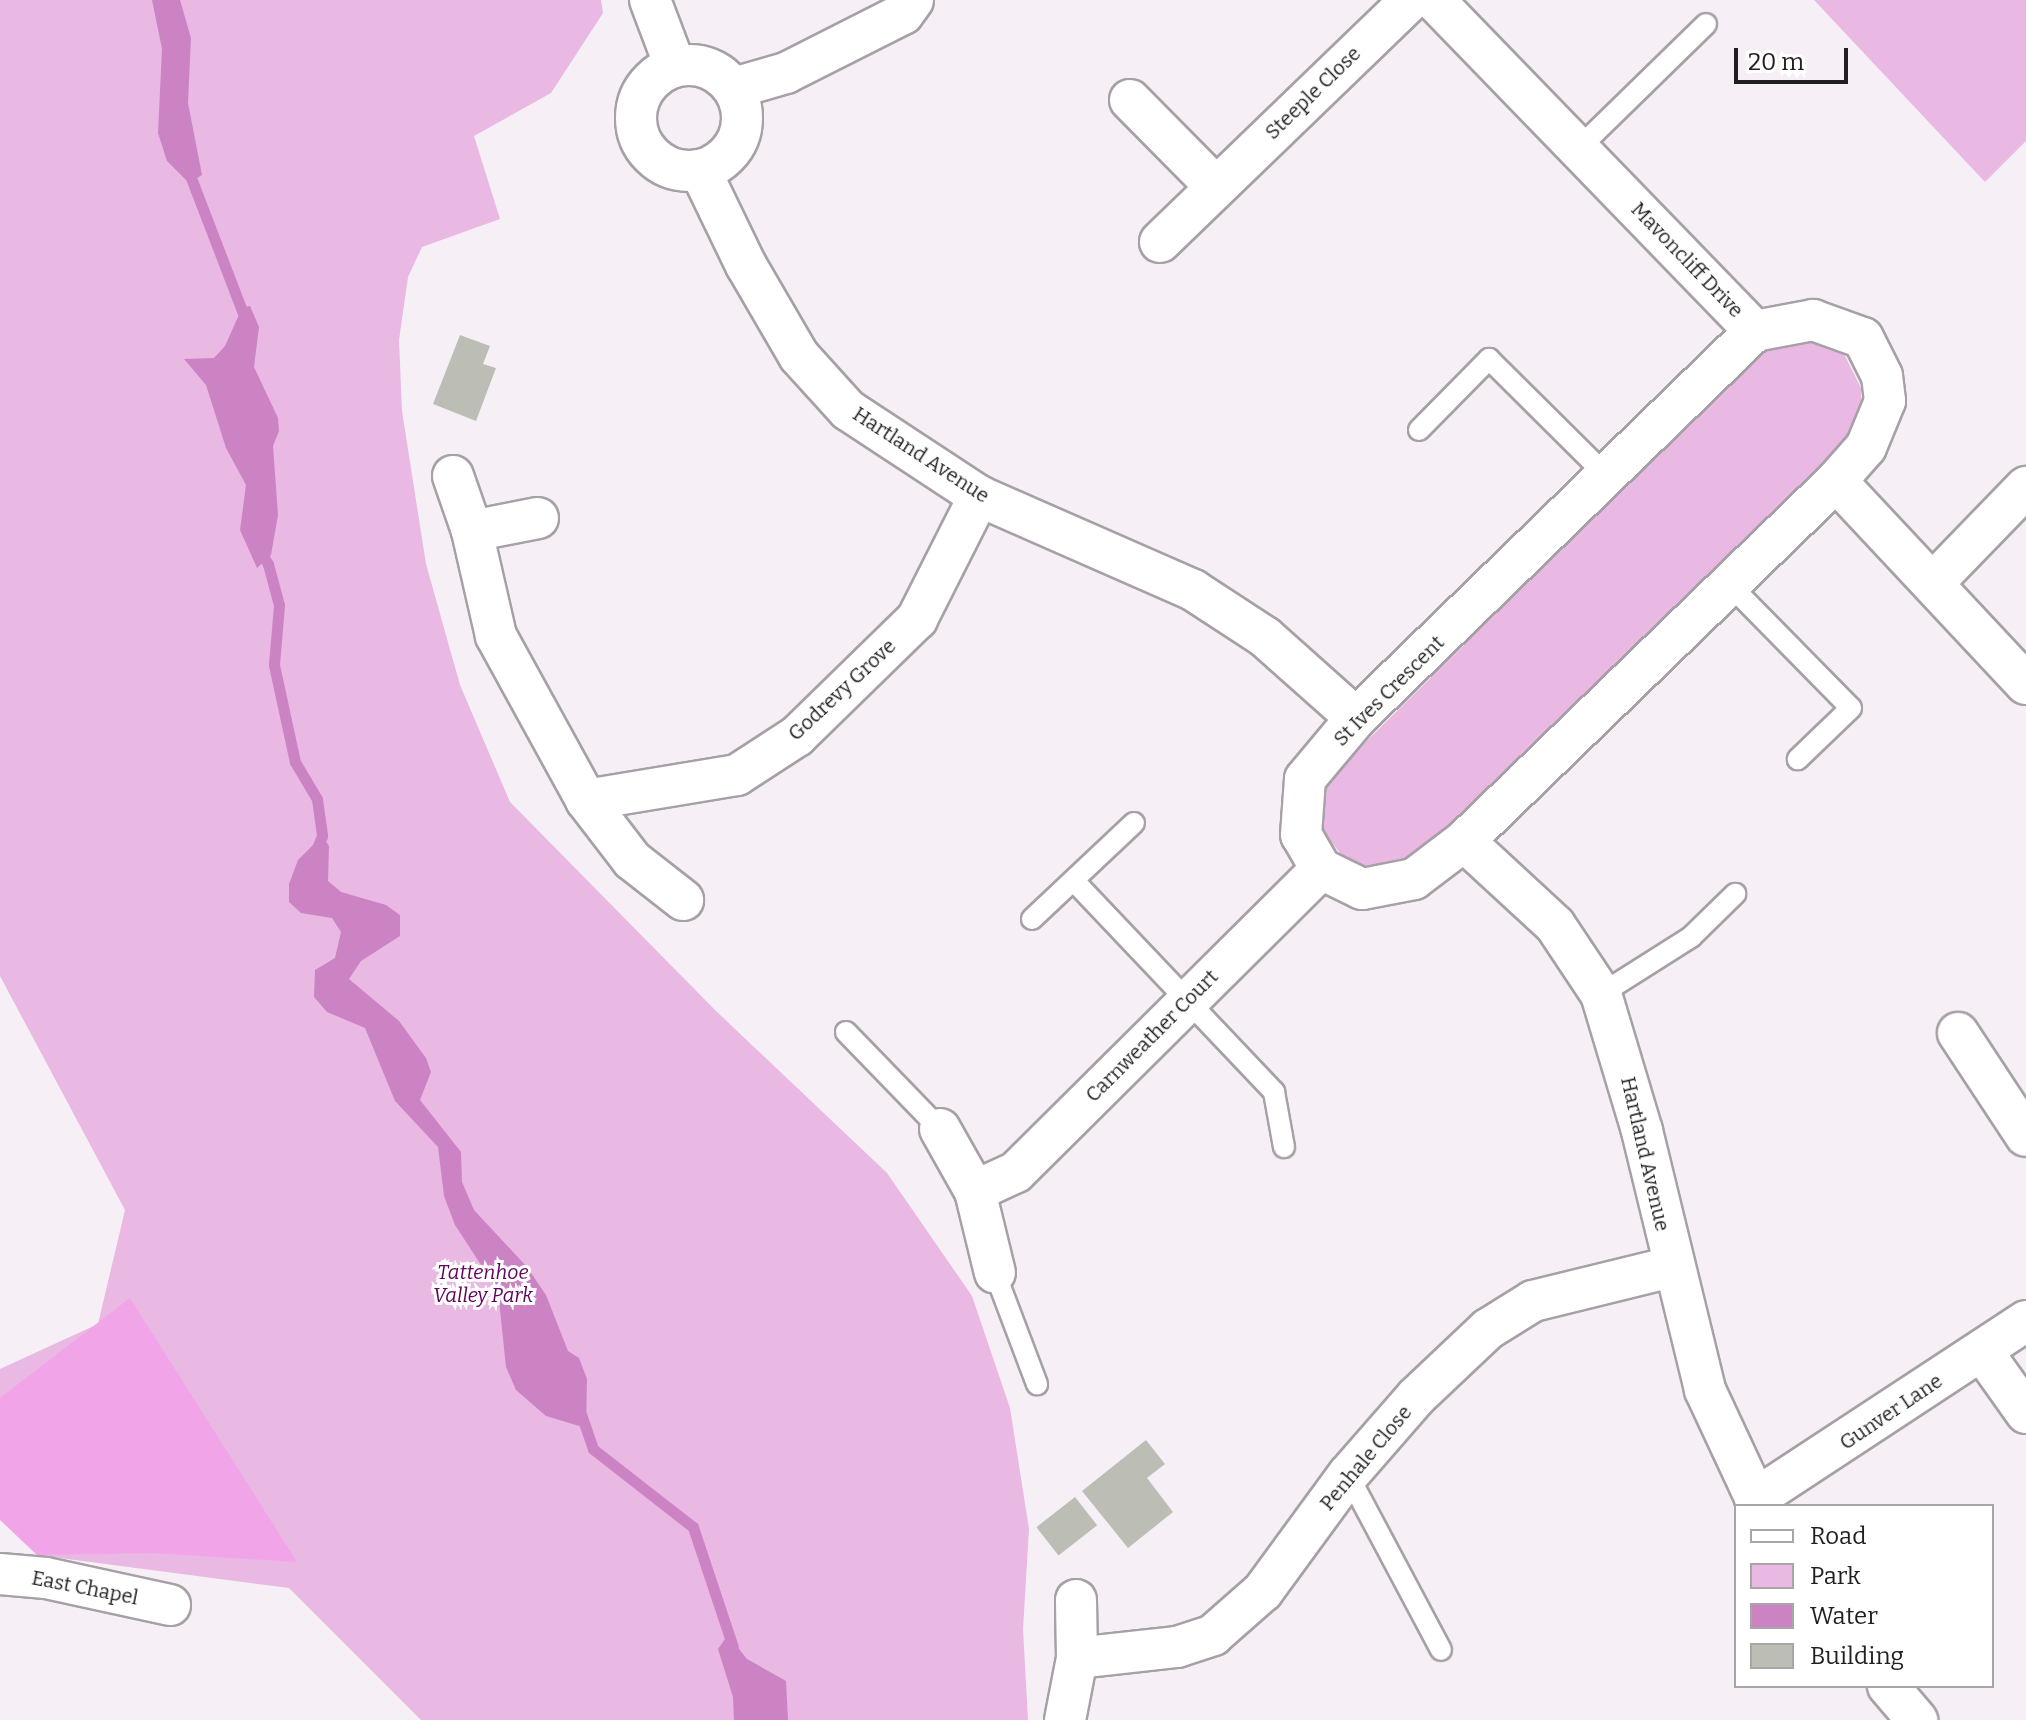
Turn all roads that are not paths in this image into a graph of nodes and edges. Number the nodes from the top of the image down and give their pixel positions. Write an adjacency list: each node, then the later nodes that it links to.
1 (650, 0): 6 (street)
2 (913, 0): 7 (street)
3 (1411, 0): 11 (street, Steeple Close)
4 (1434, 0): 9 (street, Mavoncliff Drive)
5 (1706, 24): 9 (lane)
6 (675, 66): 7 (street); 10 (street)
7 (734, 88): 10 (street)
8 (1130, 100): 11 (street)
9 (1580, 147): 13 (street, Mavoncliff Drive)
10 (700, 170): 19 (street, Hartland Avenue)
11 (1216, 187): 12 (street, Steeple Close)
12 (1160, 242)
13 (1755, 331): 16 (street, St Ives Crescent); 17 (street, Mavoncliff Drive)
14 (1419, 430): 16 (lane)
15 (453, 476): 21 (street)
16 (1607, 476): 25 (street, St Ives Crescent)
17 (1836, 481): 22 (street); 23 (street)
18 (2026, 487): 23 (street)
19 (979, 496): 25 (street, Hartland Avenue); 27 (street, Godrevy Grove)
20 (538, 518): 21 (street)
21 (472, 531): 27 (street)
22 (1728, 583): 26 (lane); 29 (street)
23 (1933, 583): 24 (street)
24 (2026, 684)
25 (1356, 718): 30 (street, St Ives Crescent)
26 (1798, 759)
27 (586, 800): 33 (street)
28 (1134, 823): 31 (lane)
29 (1464, 841): 30 (street); 35 (street, Hartland Avenue)
30 (1321, 869): 36 (street, Carnweather Court)
31 (1074, 881): 34 (lane); 36 (lane)
32 (1735, 894): 35 (lane)
33 (683, 900)
34 (1032, 919)
35 (1601, 994): 43 (street, Hartland Avenue)
36 (1189, 998): 41 (lane); 42 (street, Carnweather Court)
37 (846, 1032): 39 (lane)
38 (1958, 1033): 40 (street)
39 (940, 1129): 42 (street)
40 (2026, 1136)
41 (1284, 1147)
42 (975, 1191): 44 (street)
43 (1671, 1267): 49 (street, Penhale Close); 50 (street, Hartland Avenue)
44 (995, 1273): 47 (lane)
45 (2026, 1321): 46 (street, Gunver Lane)
46 (1982, 1351): 48 (street); 50 (street, Gunver Lane)
47 (1037, 1384)
48 (2026, 1413)
49 (1348, 1475): 54 (lane); 55 (street, Penhale Close)
50 (1757, 1503)
51 (0, 1574): 53 (street, East Chapel)
52 (1076, 1600): 55 (street)
53 (170, 1605)
54 (1441, 1650)
55 (1077, 1658): 57 (street)
56 (1890, 1688): 58 (street)
57 (1065, 1720)
58 (1917, 1720)

